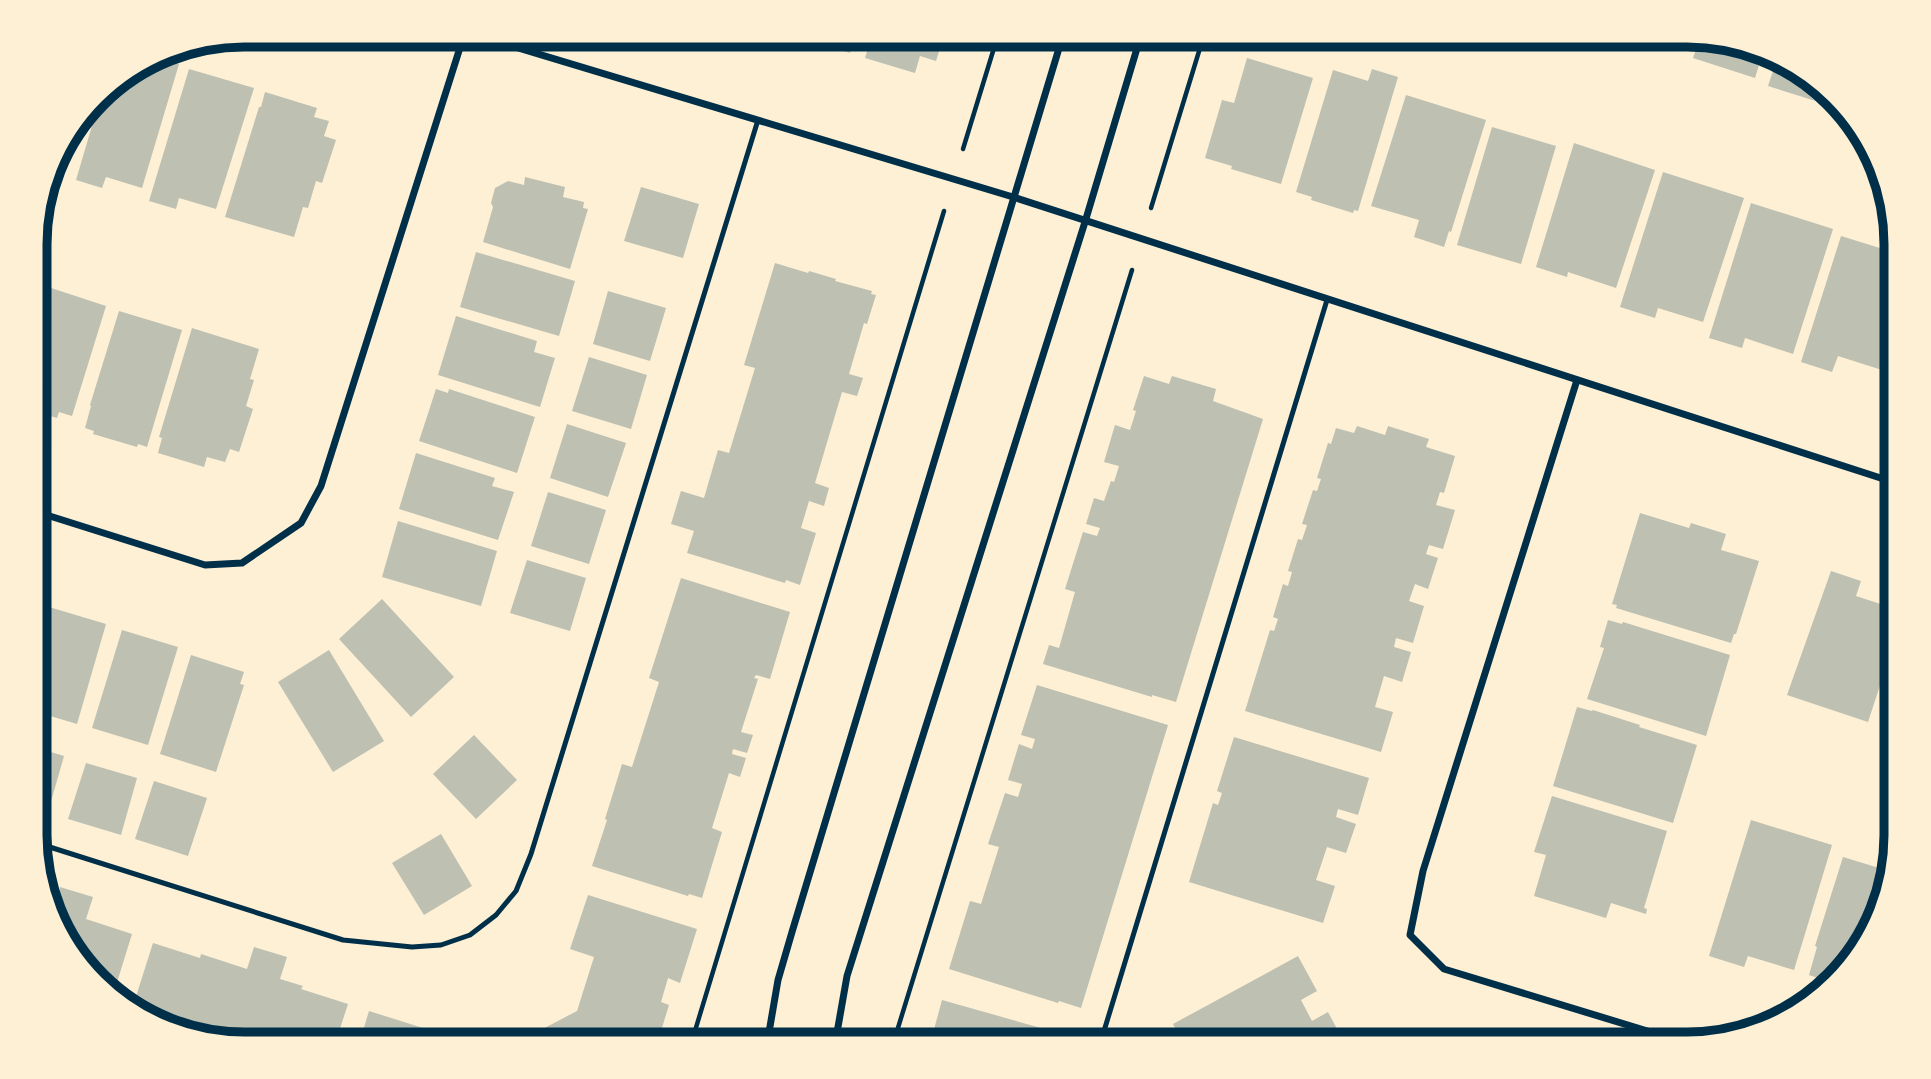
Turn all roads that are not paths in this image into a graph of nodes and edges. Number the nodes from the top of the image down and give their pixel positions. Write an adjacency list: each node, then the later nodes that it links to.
1 (460, 47): 11 (street)
2 (515, 47): 5 (street)
3 (1059, 47): 6 (street)
4 (1138, 47): 7 (street)
5 (758, 120): 6 (street); 12 (lane)
6 (1013, 197): 7 (street); 15 (street)
7 (1085, 222): 8 (street); 16 (street)
8 (1327, 300): 9 (street); 13 (lane)
9 (1577, 380): 10 (street); 14 (street)
10 (1883, 479)
11 (47, 515)
12 (48, 847)
13 (1104, 1031)
14 (1647, 1031)
15 (769, 1032)
16 (837, 1032)

